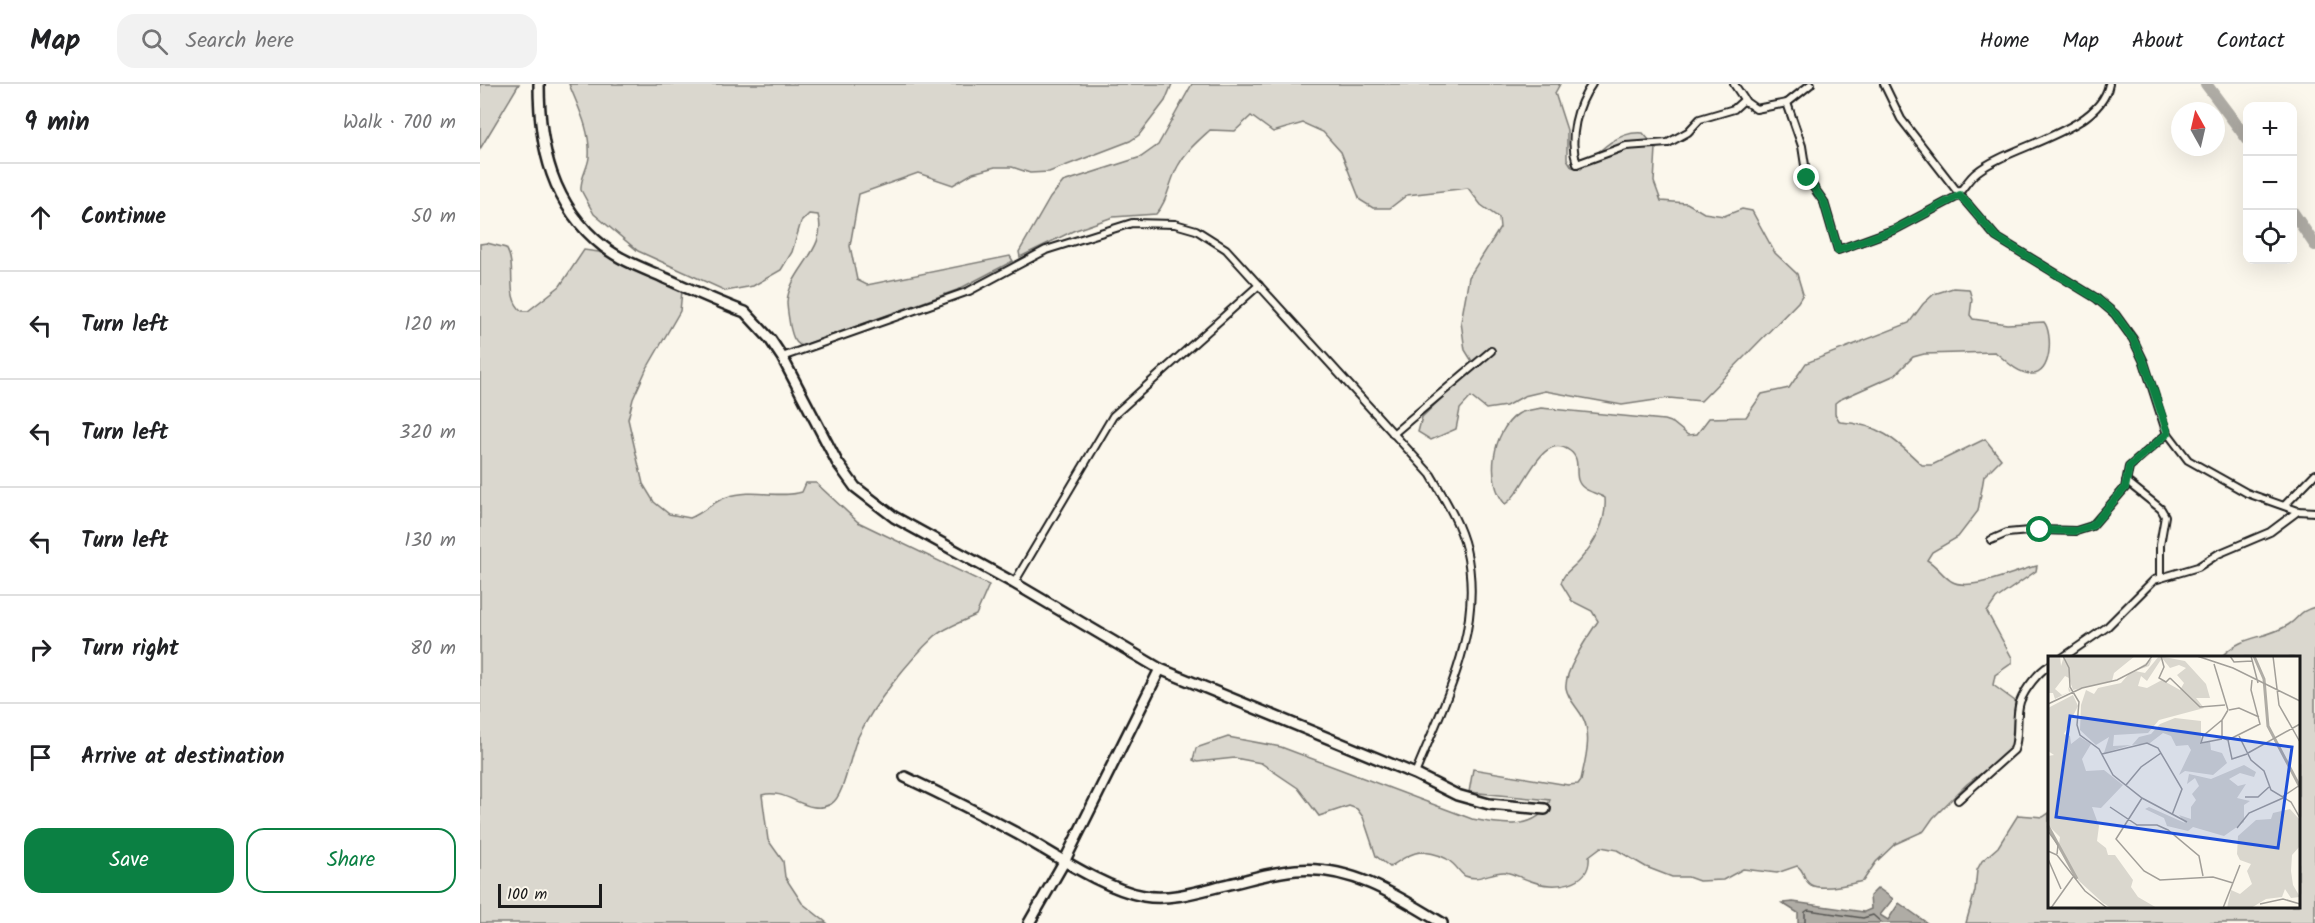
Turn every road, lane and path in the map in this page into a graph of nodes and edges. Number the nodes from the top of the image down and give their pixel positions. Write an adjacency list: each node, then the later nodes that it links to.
1 (539, 84): 12 (street)
2 (1592, 84): 7 (street)
3 (1734, 84): 7 (street)
4 (1811, 84): 8 (street)
5 (1884, 84): 9 (street)
6 (2109, 84): 9 (street)
7 (1744, 100): 8 (street)
8 (1787, 103): 9 (street)
9 (1959, 194): 13 (street)
10 (1259, 285): 12 (street); 14 (street); 22 (street)
11 (1491, 351): 14 (street)
12 (782, 357): 22 (street)
13 (2168, 433): 16 (street); 17 (street)
14 (1394, 434): 26 (street)
15 (2315, 474): 17 (street)
16 (2126, 481): 20 (street); 21 (street)
17 (2285, 505): 18 (street)
18 (2298, 511): 19 (street); 21 (street)
19 (2315, 512)
20 (1990, 540)
21 (2160, 578): 23 (street)
22 (1014, 583): 25 (street)
23 (2064, 656)
24 (2048, 666): 28 (street)
25 (1160, 669): 26 (street); 30 (street)
26 (1415, 774): 29 (street)
27 (905, 777): 30 (street)
28 (1958, 800)
29 (1545, 809)
30 (1064, 861): 31 (street); 32 (street)
31 (1029, 923)
32 (1442, 923)

